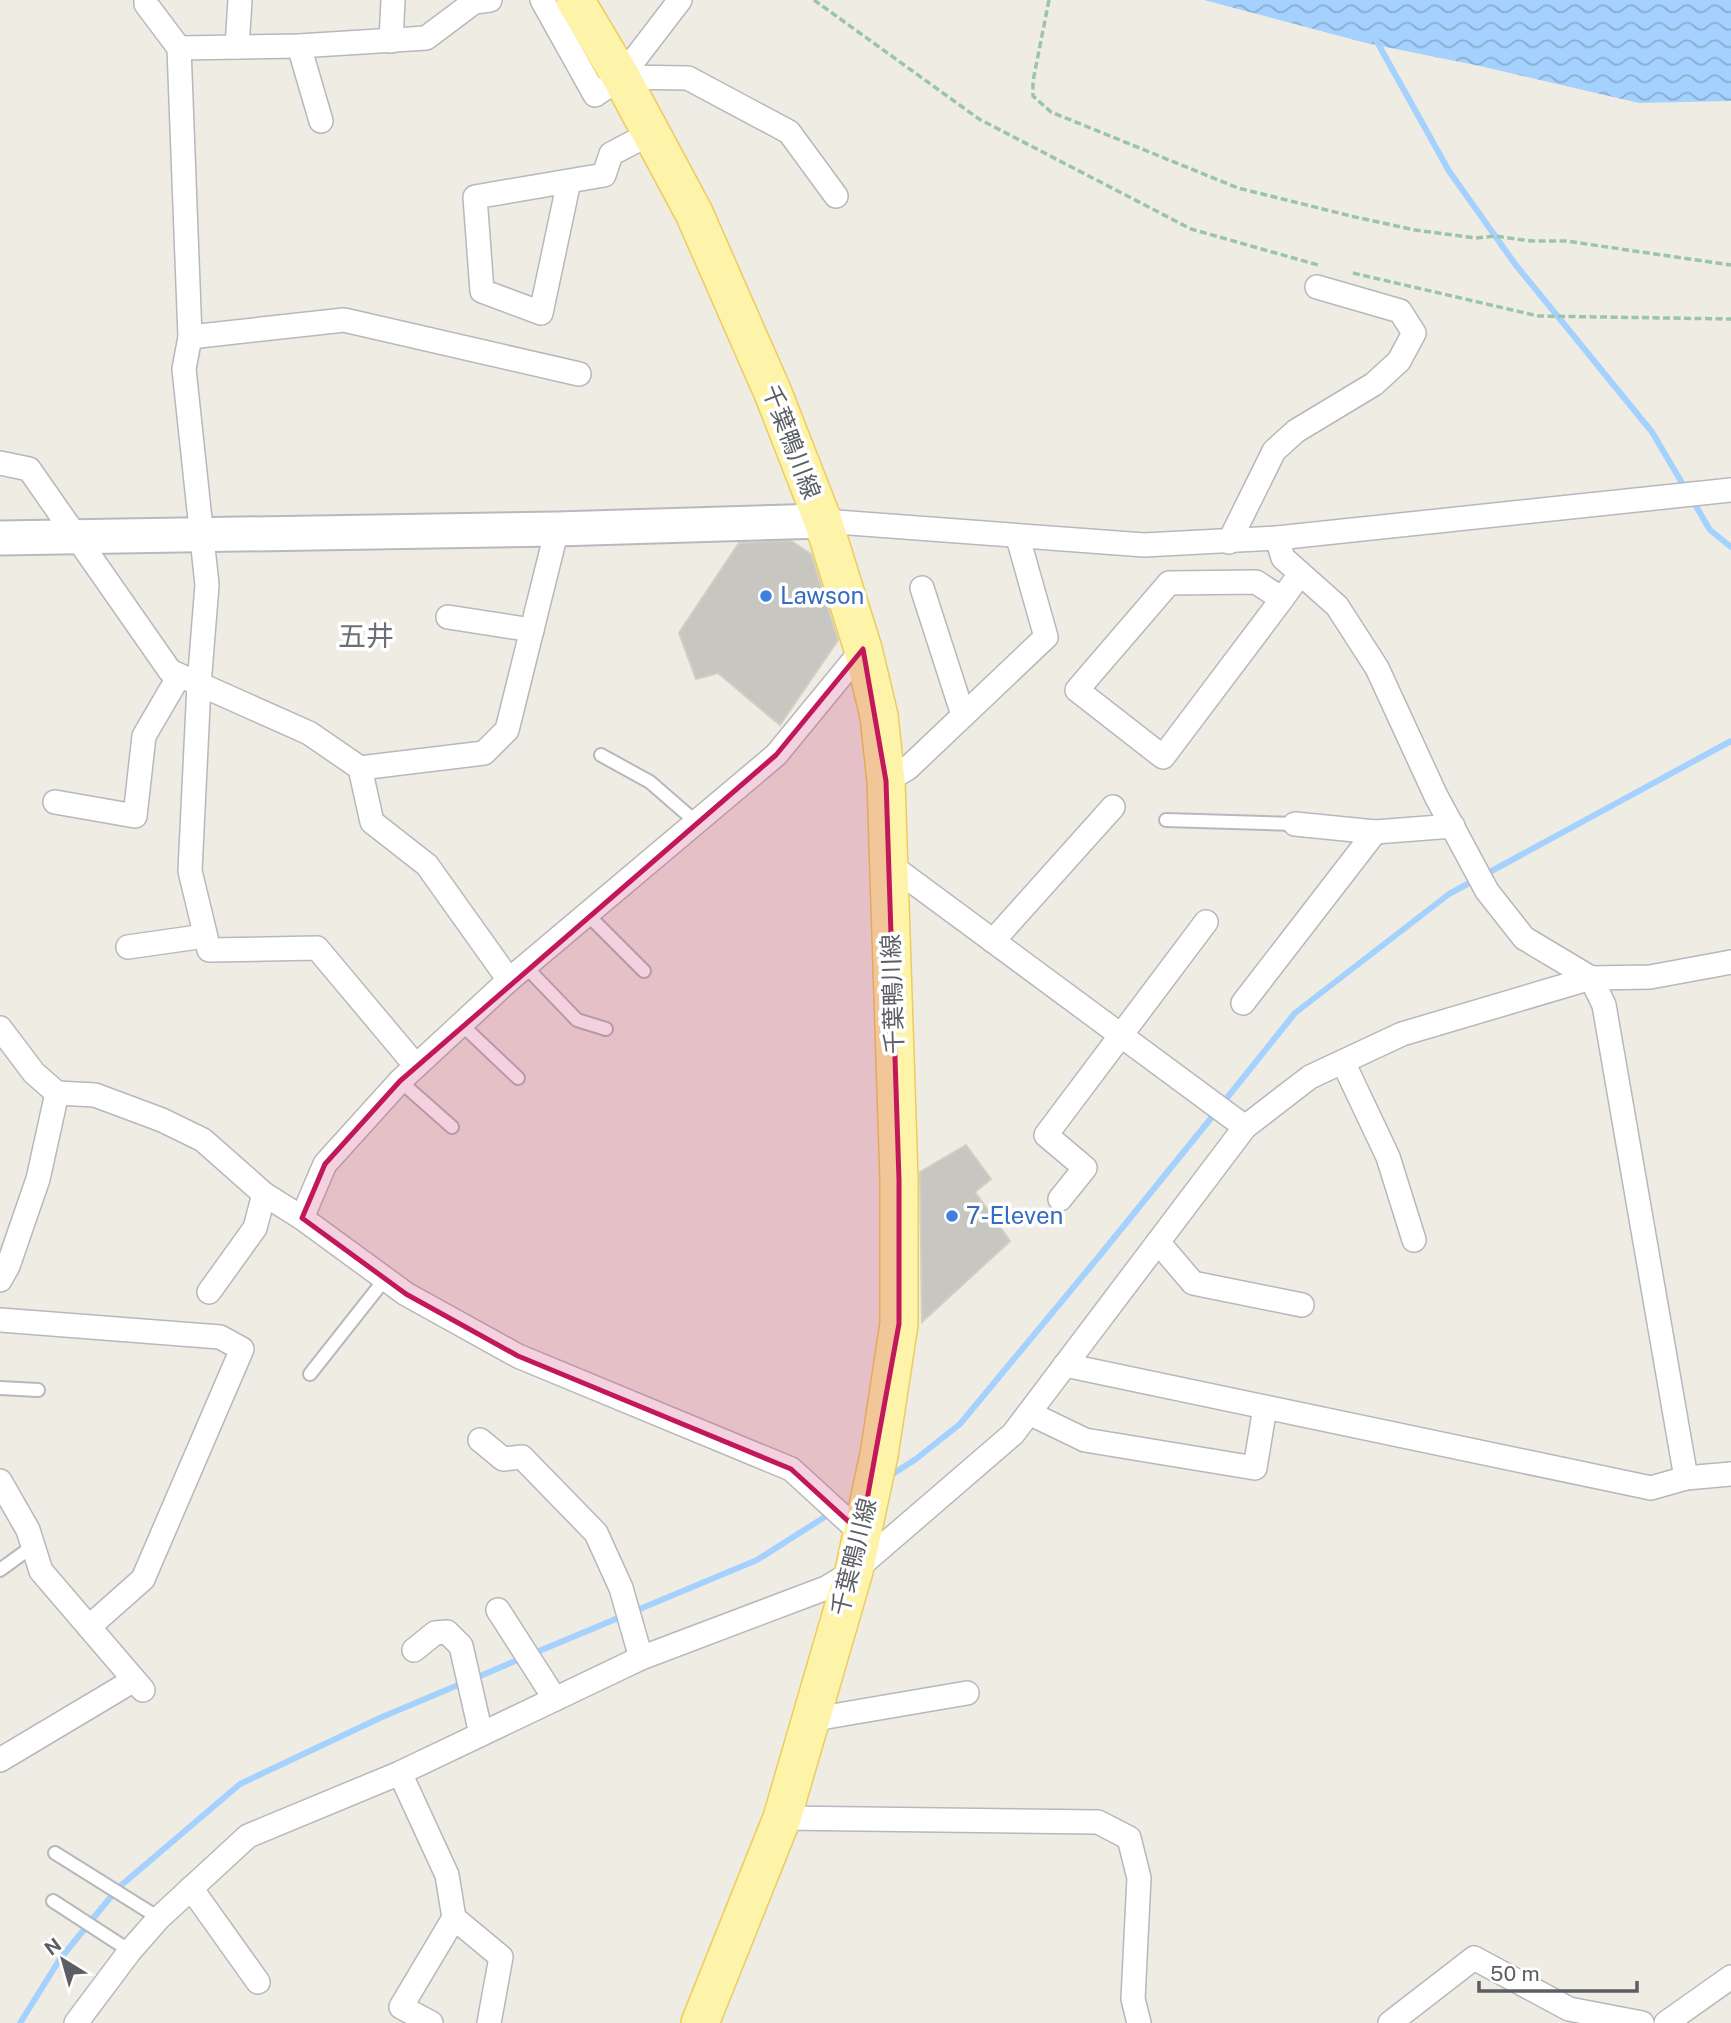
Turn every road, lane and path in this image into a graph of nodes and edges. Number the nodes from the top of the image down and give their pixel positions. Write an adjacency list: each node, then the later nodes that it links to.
1 (146, 0): 13 (street)
2 (240, 0): 12 (street)
3 (393, 0): 10 (street)
4 (489, 0): 10 (street)
5 (542, 0): 14 (street)
6 (575, 0): 14 (main road, 千葉鴨川線)
7 (680, 0): 14 (street)
8 (814, 0): 21 (path)
9 (1049, 0): 19 (path)
10 (391, 41): 11 (street)
11 (299, 46): 12 (street); 15 (street)
12 (237, 47): 13 (street)
13 (180, 48): 23 (street)
14 (621, 77): 16 (main road, 千葉鴨川線); 18 (street)
15 (321, 121)
16 (651, 133): 17 (street); 27 (main road, 千葉鴨川線)
17 (569, 181): 17 (street)
18 (836, 196)
19 (1731, 265)
20 (1352, 272): 22 (path)
21 (1322, 277): 34 (street)
22 (1731, 318)
23 (190, 337): 24 (street); 29 (street)
24 (579, 374)
25 (0, 463): 30 (street)
26 (1731, 490): 33 (street)
27 (822, 521): 28 (street); 32 (street); 40 (main road, 千葉鴨川線)
28 (557, 529): 29 (street); 39 (street)
29 (201, 536): 30 (street); 41 (street)
30 (76, 537): 31 (street); 41 (street)
31 (0, 538)
32 (1018, 538): 34 (street); 42 (street)
33 (1277, 538): 34 (street); 35 (street)
34 (1229, 542)
35 (1300, 574): 37 (street); 51 (street)
36 (922, 589): 42 (street)
37 (1282, 599): 37 (street)
38 (448, 617): 39 (street)
39 (532, 630): 44 (street)
40 (863, 649): 45 (main road, 千葉鴨川線); 49 (street)
41 (189, 680): 44 (street); 46 (street); 56 (street)
42 (963, 715): 45 (street)
43 (601, 755): 49 (lane)
44 (360, 768): 61 (street)
45 (886, 781): 53 (main road, 千葉鴨川線)
46 (55, 802)
47 (1113, 807): 57 (street)
48 (1166, 820): 50 (lane)
49 (696, 822): 54 (street)
50 (1294, 824): 52 (street)
51 (1453, 826): 52 (street); 62 (street)
52 (1375, 832): 63 (street)
53 (889, 864): 57 (street); 94 (main road, 千葉鴨川線)
54 (587, 914): 60 (lane); 61 (street)
55 (1206, 922): 67 (street)
56 (205, 936): 58 (street); 69 (street)
57 (993, 941): 67 (street)
58 (128, 947)
59 (1731, 962): 62 (street)
60 (644, 971)
61 (517, 974): 64 (street); 66 (lane)
62 (1591, 978): 68 (street); 92 (street)
63 (1243, 1003)
64 (461, 1024): 69 (street); 70 (lane)
65 (0, 1028): 71 (street)
66 (606, 1029)
67 (1121, 1036): 73 (street); 75 (street)
68 (1343, 1062): 73 (street); 77 (street)
69 (408, 1073): 72 (lane); 76 (street)
70 (519, 1078)
71 (57, 1093): 74 (street); 80 (street)
72 (452, 1127)
73 (1245, 1127): 78 (street)
74 (264, 1194): 76 (street); 81 (street)
75 (1060, 1199)
76 (302, 1218): 79 (street)
77 (1414, 1240)
78 (1158, 1242): 82 (street); 84 (street)
79 (385, 1279): 85 (lane); 94 (street)
80 (0, 1280)
81 (209, 1292)
82 (1302, 1305)
83 (0, 1320): 99 (street)
84 (1065, 1365): 88 (street); 89 (street)
85 (310, 1374)
86 (0, 1388): 87 (lane)
87 (38, 1390)
88 (1265, 1407): 89 (street); 92 (street)
89 (1029, 1413): 97 (street)
90 (480, 1440): 101 (street)
91 (1731, 1474): 92 (street)
92 (1686, 1478)
93 (0, 1481): 95 (street)
94 (861, 1533): 97 (main road, 千葉鴨川線)
95 (33, 1546): 96 (lane); 99 (street)
96 (0, 1570)
97 (854, 1571): 101 (street); 104 (main road, 千葉鴨川線)
98 (498, 1610): 103 (street)
99 (90, 1626): 106 (street)
100 (414, 1650): 105 (street)
101 (641, 1658): 103 (street)
102 (967, 1693): 104 (street)
103 (555, 1699): 105 (street)
104 (809, 1720): 108 (main road, 千葉鴨川線)
105 (481, 1734): 107 (street)
106 (0, 1760)
107 (400, 1773): 110 (street); 113 (street)
108 (782, 1818): 120 (main road, 千葉鴨川線); 121 (street)
109 (55, 1853): 112 (lane)
110 (191, 1888): 112 (street); 116 (street)
111 (53, 1901): 114 (lane)
112 (159, 1918): 114 (street)
113 (454, 1918): 118 (street); 119 (street)
114 (130, 1951): 117 (street)
115 (1731, 1977): 124 (street)
116 (258, 1982)
117 (76, 2023)
118 (431, 2023)
119 (489, 2023)
120 (700, 2023)
121 (1139, 2023)
122 (1390, 2023): 123 (street)
123 (1642, 2023)
124 (1666, 2023)

